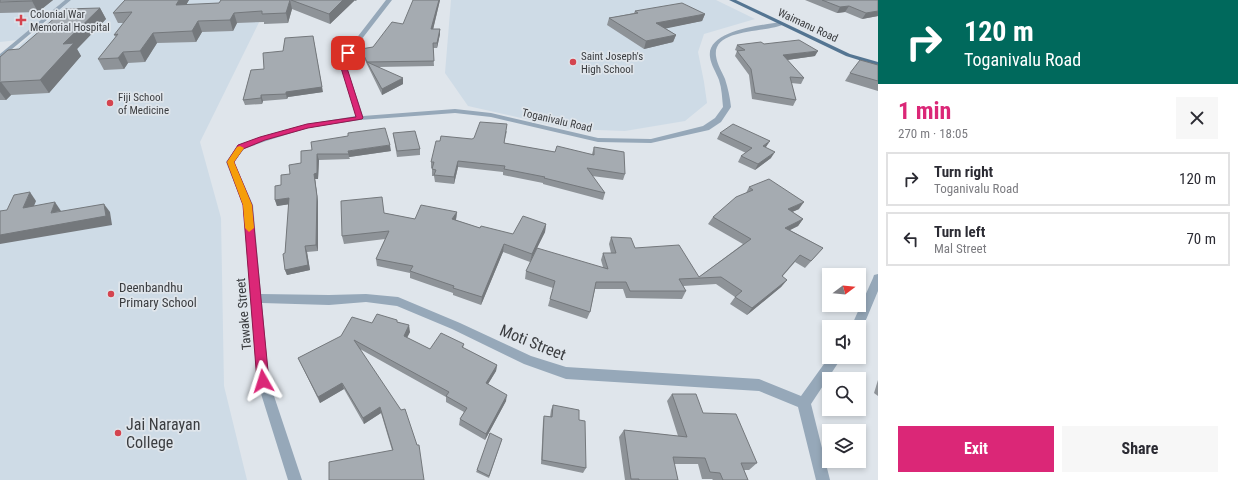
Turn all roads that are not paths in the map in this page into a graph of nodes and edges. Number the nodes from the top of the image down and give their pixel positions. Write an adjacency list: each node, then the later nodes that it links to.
1 (68, 0): 5 (street)
2 (389, 0): 7 (street)
3 (732, 0): 4 (main road, Waimanu Road)
4 (781, 24): 6 (main road, Waimanu Road); 7 (street, Toganivalu Road)
5 (0, 57)
6 (878, 64)
7 (360, 118): 8 (street, Toganivalu Road)
8 (241, 147): 10 (street, Tawake Street)
9 (878, 278): 11 (street)
10 (255, 298): 13 (street, Moti Street); 14 (street, Tawake Street)
11 (860, 320)
12 (831, 364): 13 (street)
13 (804, 403): 15 (street)
14 (295, 480)
15 (823, 480)

